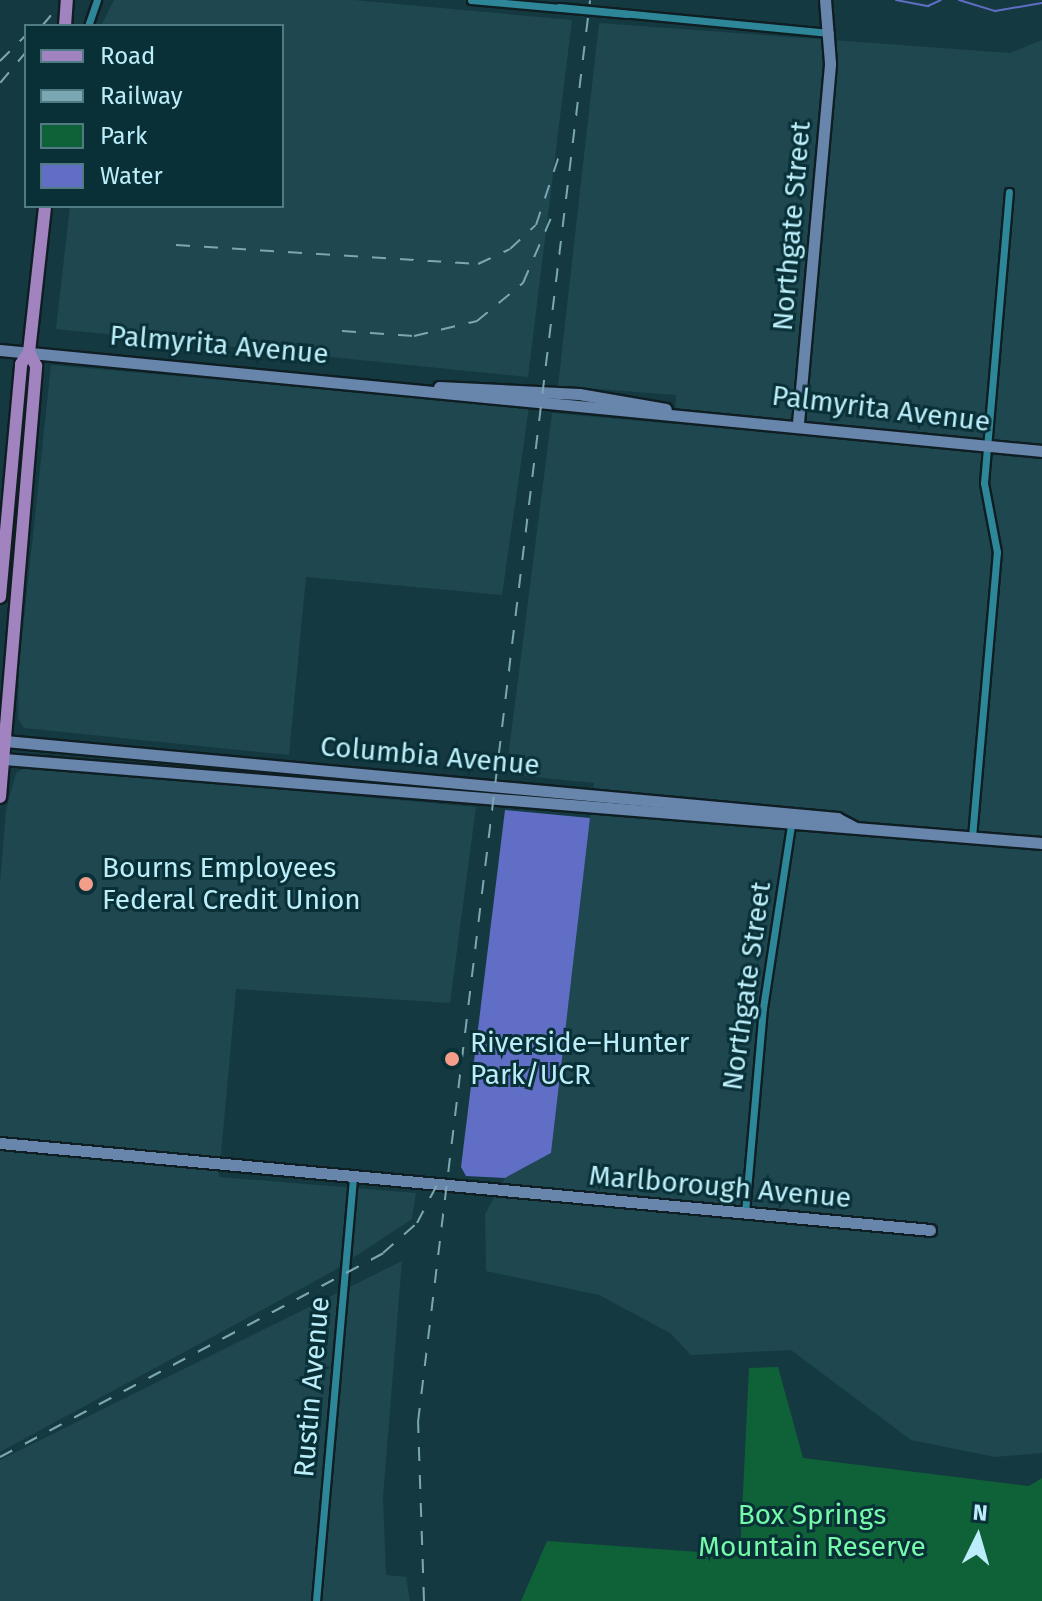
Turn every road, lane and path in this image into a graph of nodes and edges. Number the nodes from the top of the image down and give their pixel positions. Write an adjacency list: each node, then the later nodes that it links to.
1 (67, 0): 5 (main road, bridge)
2 (97, 0): 6 (street)
3 (471, 0): 7 (street)
4 (825, 0): 7 (street, Northgate Street)
5 (65, 24)
6 (89, 24)
7 (830, 33): 12 (street, Northgate Street)
8 (1009, 192): 13 (street)
9 (45, 208): 11 (main road)
10 (0, 350): 11 (street, Palmyrita Avenue)
11 (29, 352): 12 (street, Palmyrita Avenue); 15 (main road); 16 (main road)
12 (798, 423): 13 (street, Palmyrita Avenue)
13 (987, 446): 14 (street, Palmyrita Avenue); 30 (street)
14 (1042, 451)
15 (0, 597)
16 (2, 740): 17 (street, Columbia Avenue); 18 (main road)
17 (174, 756): 19 (street, Columbia Avenue); 20 (street)
18 (2, 759): 20 (street, Columbia Avenue); 24 (main road)
19 (211, 759): 21 (street); 22 (street, Columbia Avenue)
20 (172, 772): 21 (street, Columbia Avenue)
21 (210, 775): 23 (street, Columbia Avenue)
22 (378, 775): 23 (street); 25 (street, Columbia Avenue)
23 (376, 789): 27 (street, Columbia Avenue)
24 (0, 797)
25 (675, 803): 26 (street, Columbia Avenue); 27 (street)
26 (793, 813): 28 (street, Northgate Street); 29 (street, Columbia Avenue)
27 (674, 816): 28 (street, Columbia Avenue)
28 (792, 827): 29 (street, Columbia Avenue); 34 (street, Northgate Street)
29 (854, 827): 30 (street, Columbia Avenue)
30 (972, 837): 31 (street, Columbia Avenue)
31 (1042, 843)
32 (0, 1143): 33 (street, Marlborough Avenue)
33 (353, 1176): 34 (street, Marlborough Avenue); 36 (street, Rustin Avenue)
34 (745, 1213): 35 (street, Marlborough Avenue)
35 (930, 1230)
36 (316, 1601)

